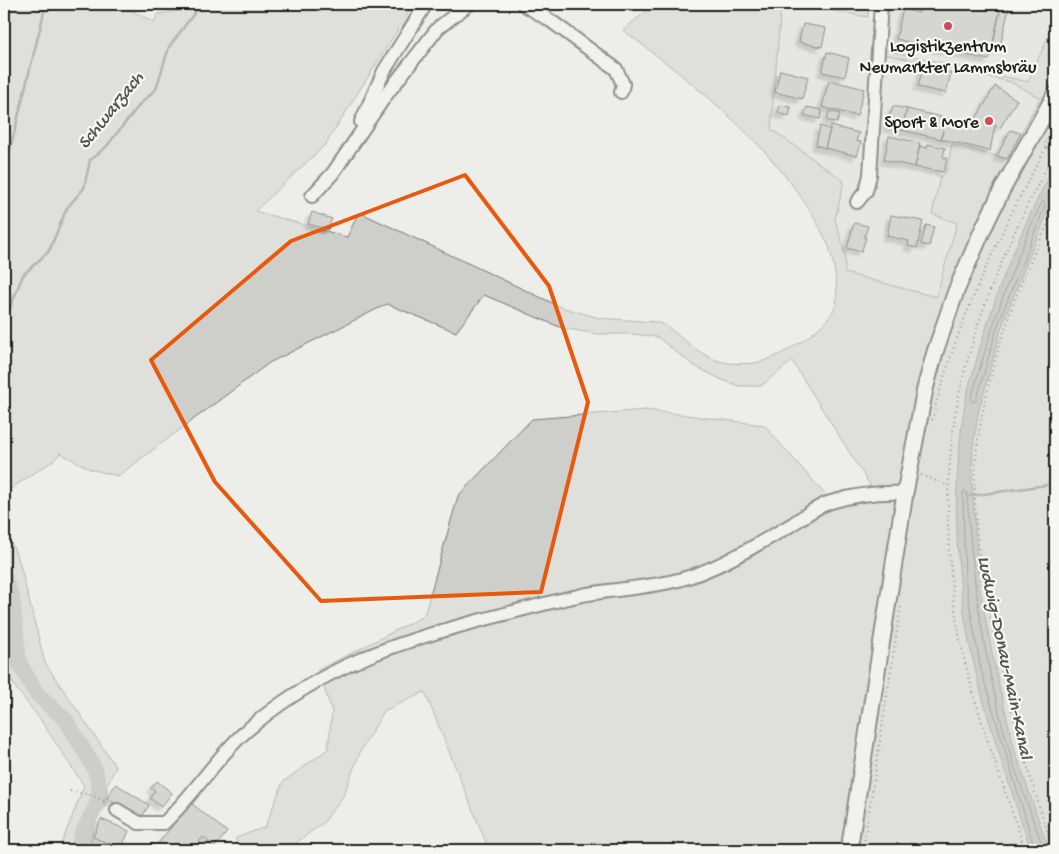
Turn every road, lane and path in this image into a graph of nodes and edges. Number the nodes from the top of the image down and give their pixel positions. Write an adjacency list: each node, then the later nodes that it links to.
1 (426, 4): 8 (street)
2 (469, 4): 8 (street)
3 (523, 4): 5 (street)
4 (881, 4): 11 (street)
5 (621, 92)
6 (1055, 95): 17 (main road)
7 (1055, 131): 13 (path)
8 (352, 146): 10 (street)
9 (1055, 153): 16 (path)
10 (312, 196)
11 (857, 202)
12 (1055, 211): 25 (path)
13 (931, 424)
14 (1055, 464): 18 (path)
15 (922, 467): 16 (path)
16 (949, 486): 24 (path)
17 (905, 493): 21 (street); 22 (main road)
18 (1055, 506)
19 (902, 598): 23 (path)
20 (70, 791): 21 (path)
21 (112, 806)
22 (849, 850)
23 (863, 850)
24 (1025, 850)
25 (1053, 850)

